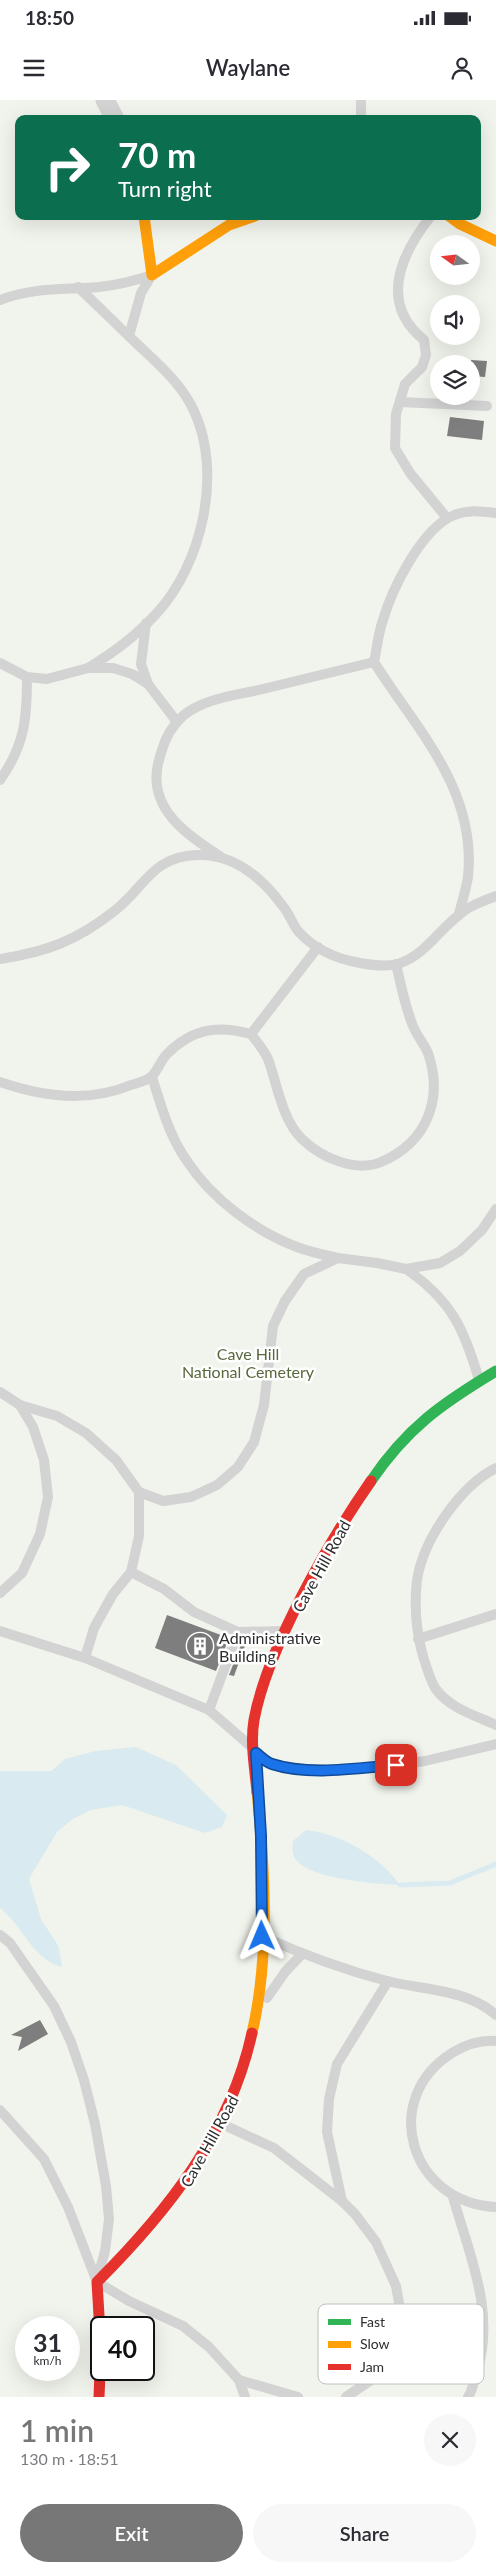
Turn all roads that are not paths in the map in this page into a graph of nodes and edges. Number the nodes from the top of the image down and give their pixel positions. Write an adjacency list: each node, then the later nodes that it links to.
1 (105, 100): 3 (street)
2 (361, 100): 4 (lane)
3 (113, 115)
4 (361, 115)
5 (145, 220): 10 (street)
6 (243, 220): 10 (street)
7 (428, 220): 14 (lane)
8 (454, 220): 9 (street)
9 (496, 241)
10 (152, 275): 11 (lane); 13 (lane)
11 (78, 288): 12 (lane); 13 (lane)
12 (0, 300)
13 (129, 336): 18 (lane)
14 (400, 402): 15 (lane); 17 (lane)
15 (487, 406)
16 (496, 513): 17 (lane)
17 (447, 518): 19 (lane)
18 (146, 623): 21 (lane); 23 (lane)
19 (374, 662): 24 (lane); 28 (lane)
20 (0, 664): 22 (lane)
21 (88, 668): 22 (lane); 23 (lane)
22 (28, 677): 25 (lane)
23 (148, 684): 24 (lane)
24 (177, 722): 26 (lane)
25 (0, 780)
26 (223, 858): 29 (lane); 30 (lane)
27 (496, 896): 28 (lane)
28 (459, 914): 31 (lane)
29 (318, 947): 31 (lane); 32 (lane)
30 (0, 959)
31 (396, 964): 32 (lane)
32 (252, 1034): 33 (lane)
33 (152, 1077): 34 (lane); 36 (lane)
34 (0, 1082)
35 (496, 1210): 37 (lane)
36 (338, 1258): 37 (lane); 43 (lane)
37 (406, 1270): 39 (lane)
38 (496, 1371): 39 (street, Cave Hill Road)
39 (480, 1381): 47 (street, Cave Hill Road)
40 (0, 1392): 41 (lane)
41 (20, 1405): 43 (lane); 45 (lane)
42 (496, 1468): 50 (lane)
43 (139, 1492): 44 (lane)
44 (132, 1572): 49 (lane); 51 (lane)
45 (0, 1593)
46 (496, 1614): 50 (lane)
47 (286, 1630): 49 (lane); 55 (street, Cave Hill Road)
48 (0, 1631): 51 (lane)
49 (238, 1632): 52 (lane)
50 (418, 1639): 53 (lane)
51 (84, 1658): 52 (lane)
52 (209, 1710): 55 (lane)
53 (496, 1725)
54 (496, 1744): 55 (lane)
55 (256, 1753): 57 (street, Cave Hill Road)
56 (0, 1935): 68 (lane)
57 (262, 1936): 58 (lane); 60 (street, Cave Hill Road)
58 (302, 1954): 59 (lane); 60 (lane)
59 (388, 1981): 61 (lane); 66 (lane)
60 (257, 2013): 64 (street, Cave Hill Road)
61 (496, 2015)
62 (496, 2041): 65 (lane)
63 (0, 2110): 68 (lane)
64 (222, 2124): 66 (lane); 68 (street, Cave Hill Road)
65 (453, 2197): 67 (lane); 70 (lane)
66 (342, 2201): 69 (lane)
67 (496, 2207)
68 (97, 2282): 71 (lane); 74 (street)
69 (399, 2304)
70 (481, 2304)
71 (239, 2380): 75 (lane); 76 (lane)
72 (365, 2384): 77 (lane)
73 (472, 2384): 78 (lane)
74 (99, 2397)
75 (245, 2397)
76 (298, 2397)
77 (346, 2397)
78 (468, 2397)

